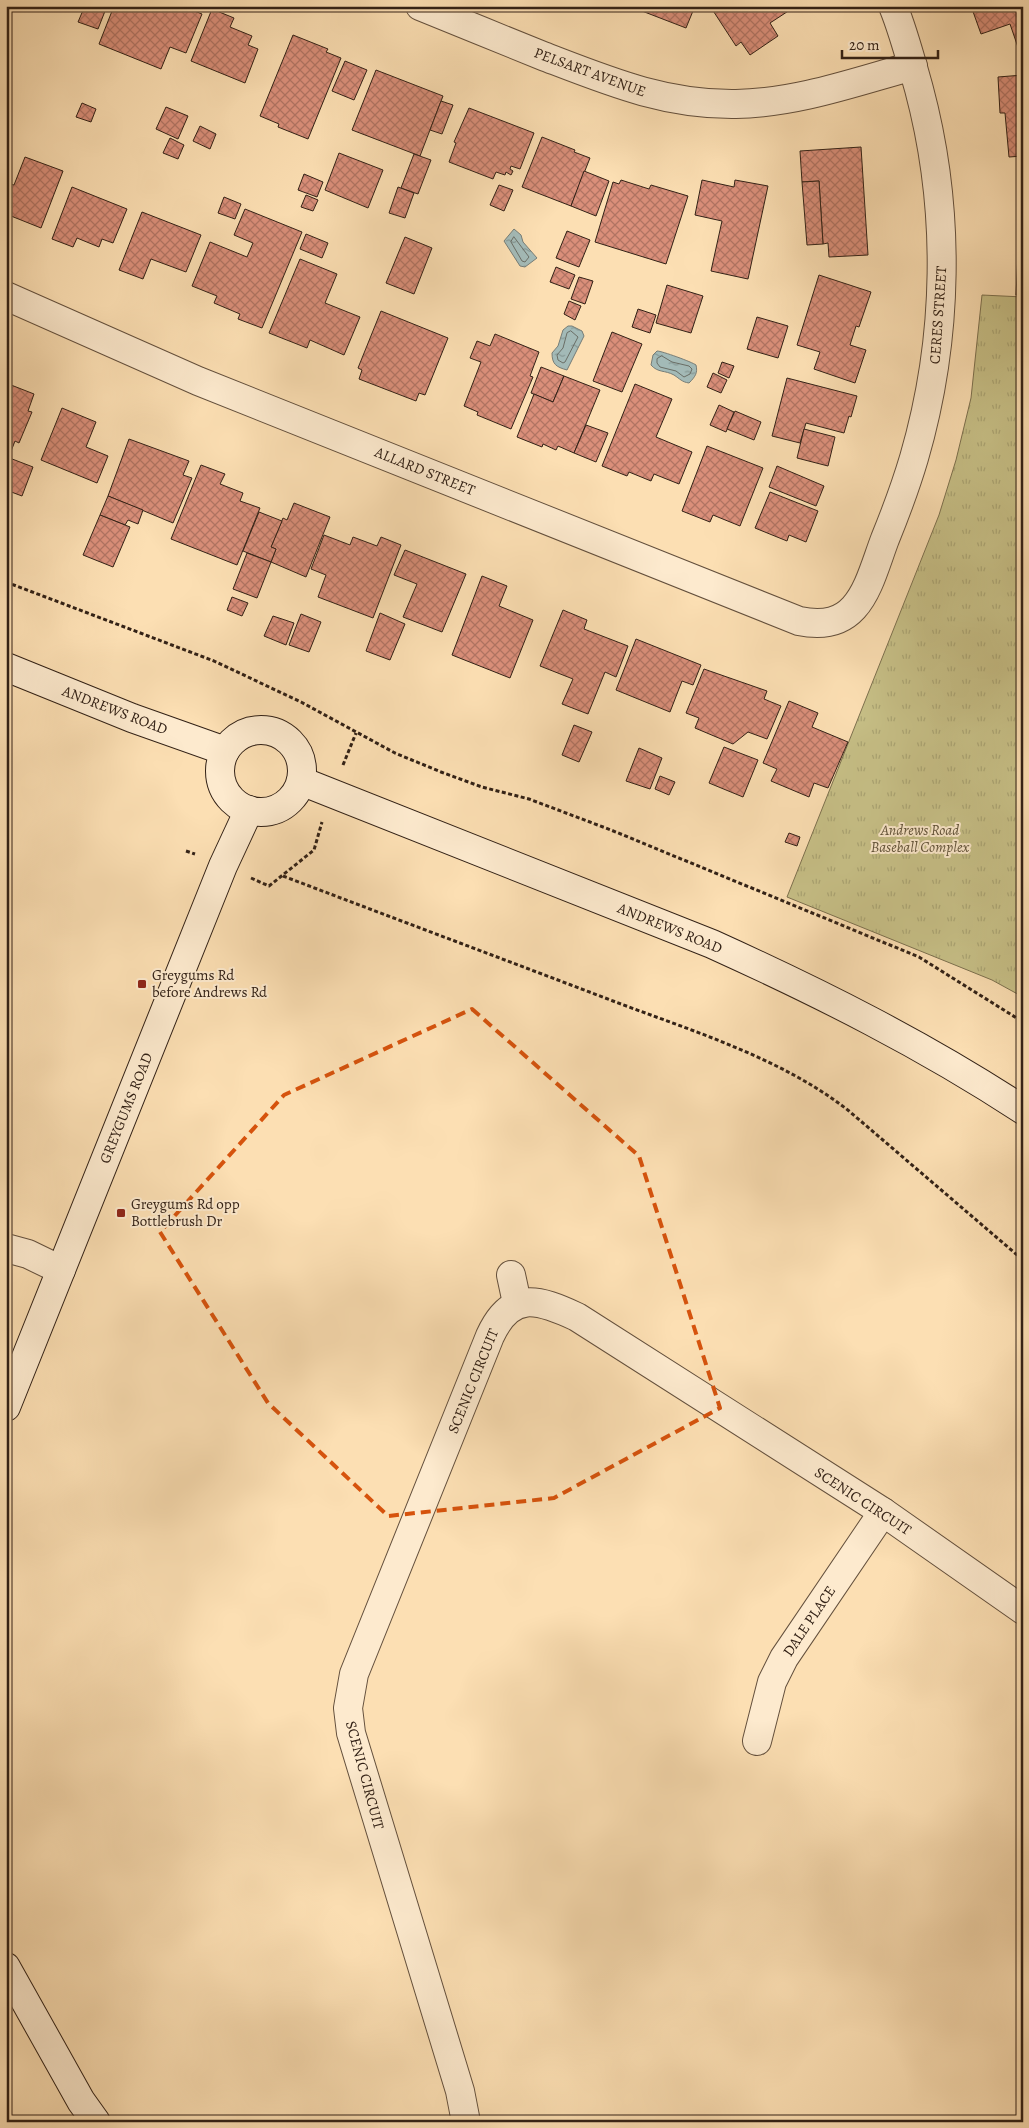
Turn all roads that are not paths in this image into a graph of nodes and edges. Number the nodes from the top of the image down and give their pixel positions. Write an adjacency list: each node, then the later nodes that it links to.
1 (420, 6): 3 (street, PELSART AVENUE)
2 (893, 6): 3 (street, CERES STREET)
3 (913, 66): 5 (street, CERES STREET)
4 (6, 296): 5 (street, ALLARD STREET)
5 (848, 613)
6 (6, 667): 7 (street, ANDREWS ROAD)
7 (226, 751): 8 (street); 9 (street)
8 (301, 781): 9 (street); 10 (street, ANDREWS ROAD)
9 (248, 810): 12 (street, GREYGUMS ROAD)
10 (1023, 1110)
11 (6, 1248): 12 (street)
12 (61, 1270): 15 (street, GREYGUMS ROAD)
13 (511, 1275): 14 (street)
14 (517, 1303): 16 (street, SCENIC CIRCUIT); 21 (street, SCENIC CIRCUIT)
15 (6, 1407)
16 (883, 1512): 17 (street, SCENIC CIRCUIT); 18 (street, DALE PLACE)
17 (1023, 1610)
18 (757, 1741)
19 (6, 1966): 20 (street)
20 (96, 2122)
21 (466, 2122)

